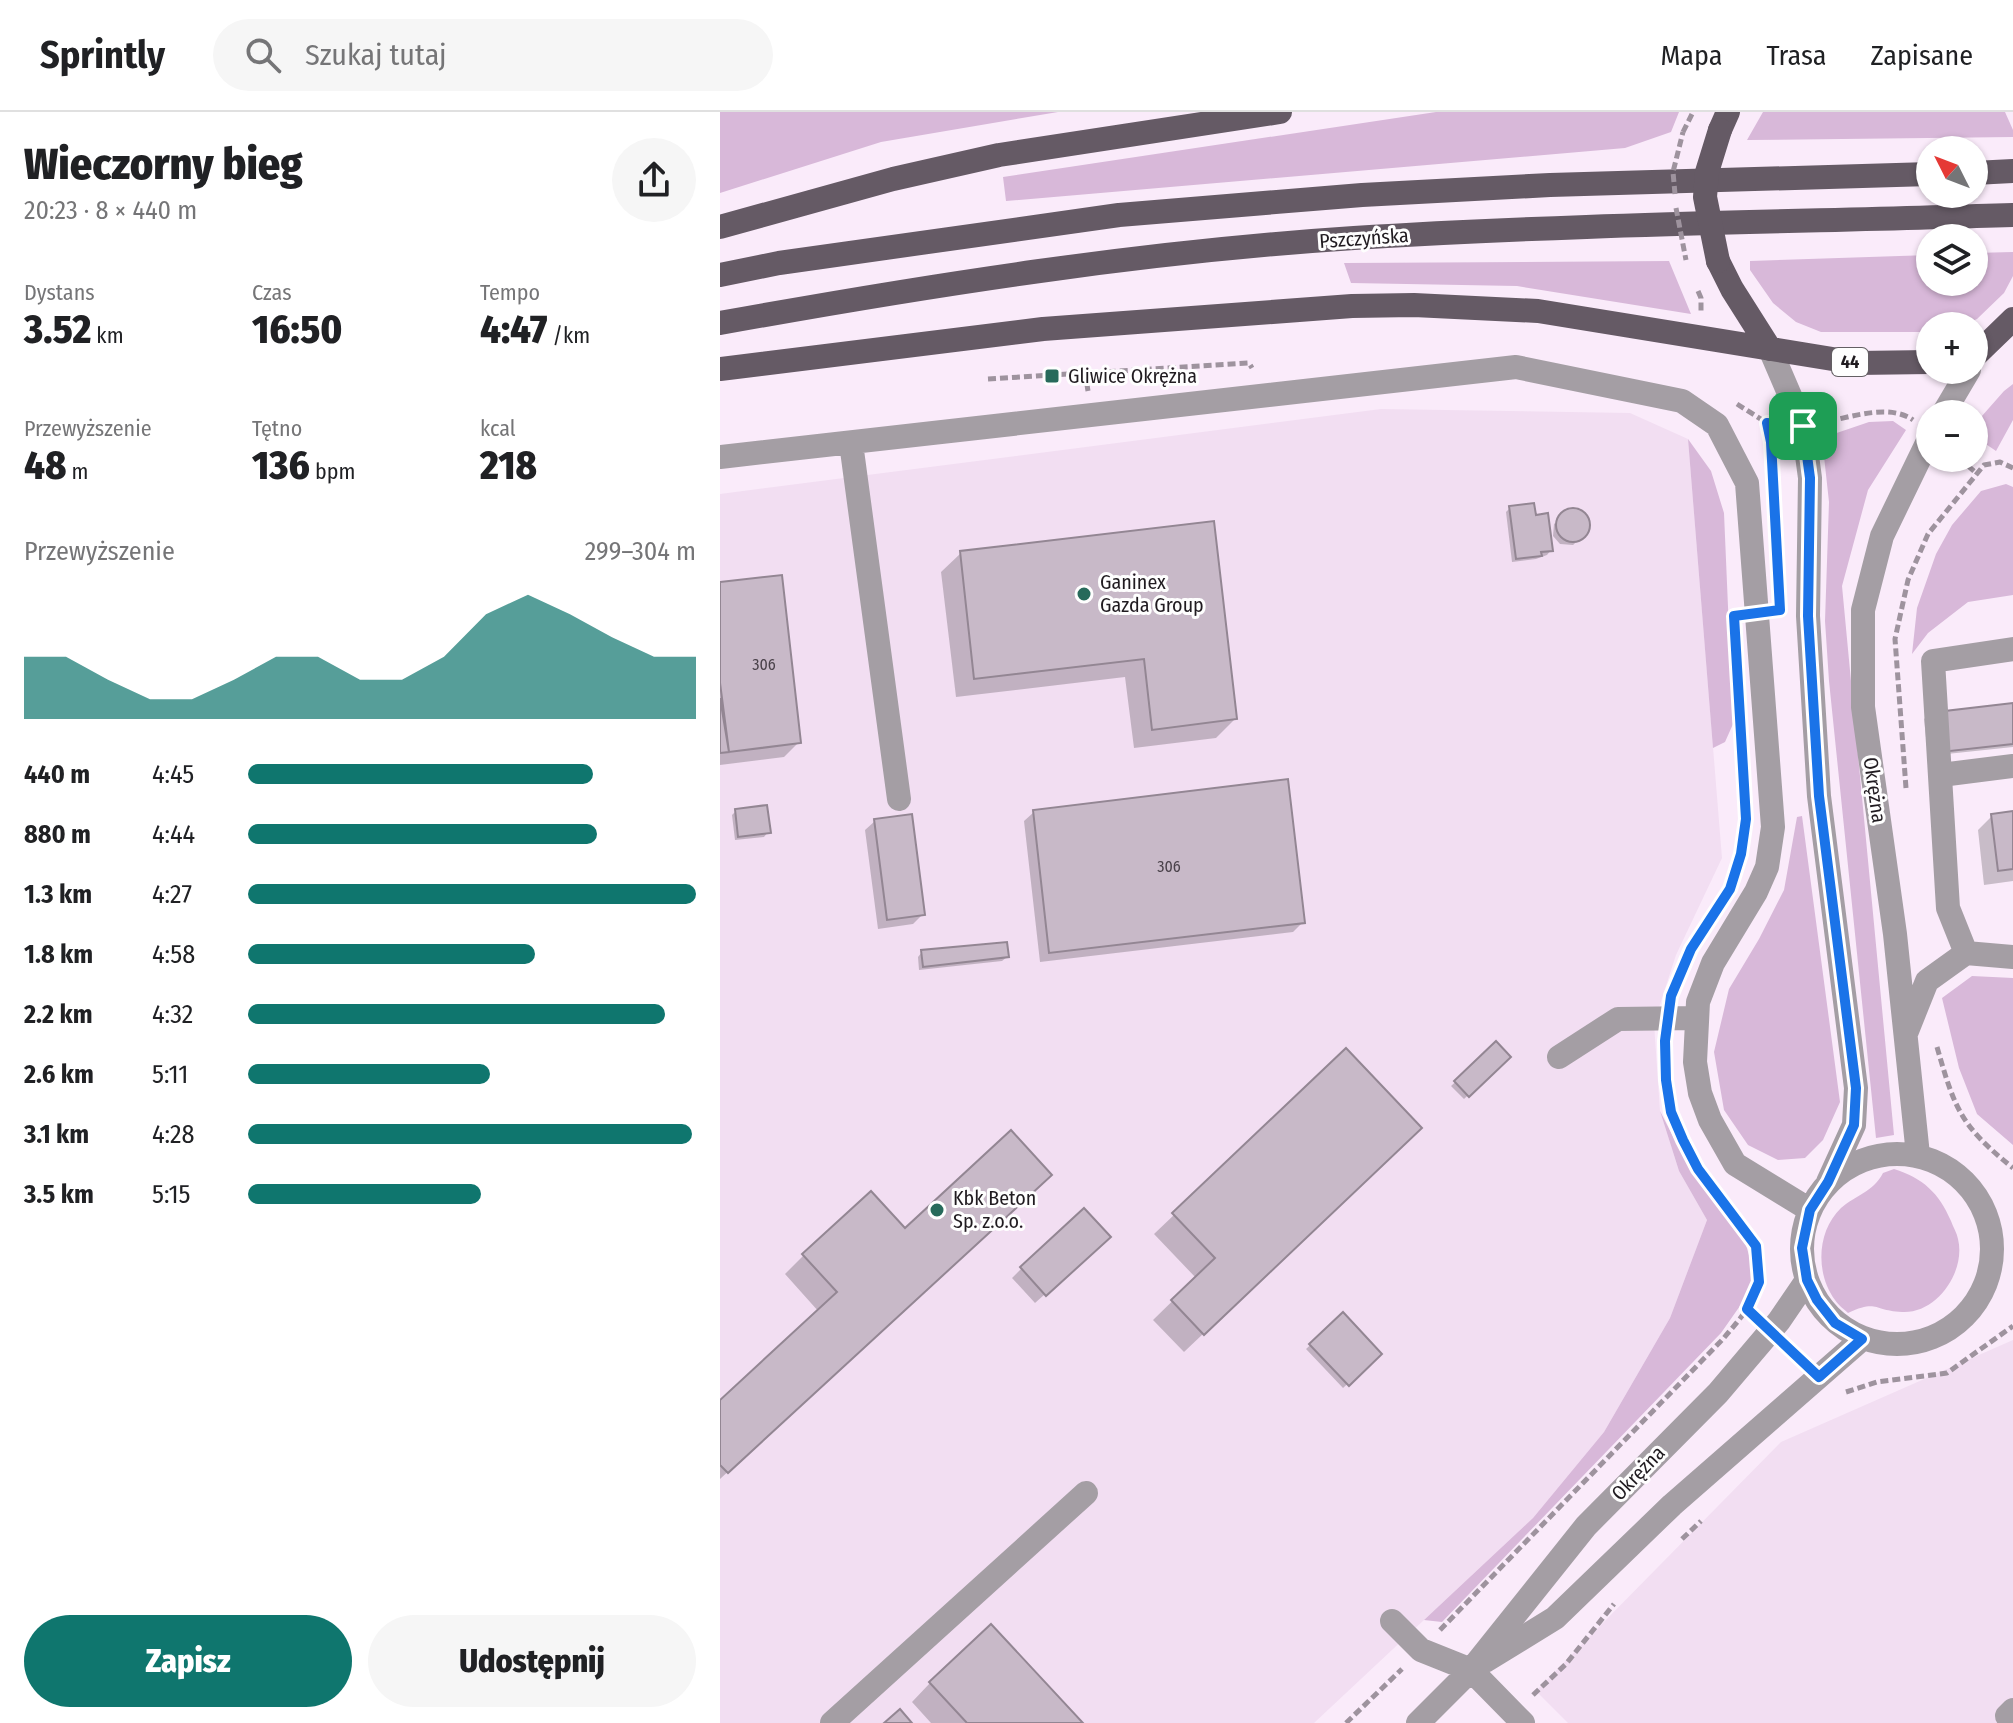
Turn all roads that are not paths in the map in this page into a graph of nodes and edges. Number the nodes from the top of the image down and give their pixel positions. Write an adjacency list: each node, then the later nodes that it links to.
1 (1280, 112): 7 (main road)
2 (1724, 121): 13 (main road, bridge)
3 (2013, 171): 4 (main road)
4 (1988, 172)
5 (1916, 174): 8 (main road)
6 (2013, 215): 10 (main road, Pszczyńska)
7 (720, 227)
8 (720, 275)
9 (2013, 319): 11 (main road)
10 (720, 323)
11 (1988, 345)
12 (2013, 348): 14 (main road)
13 (1770, 349): 15 (main road, 44); 16 (main road); 30 (street)
14 (1988, 356)
15 (1916, 362)
16 (720, 369)
17 (851, 443): 19 (street); 23 (street); 26 (street)
18 (1916, 453): 27 (street, Okrężna)
19 (720, 457)
20 (2013, 649): 22 (street)
21 (2013, 766): 22 (street)
22 (1941, 775): 24 (street)
23 (899, 799)
24 (1966, 953): 25 (street); 27 (street)
25 (2013, 957)
26 (1697, 1018): 28 (street); 31 (street)
27 (1905, 1035): 29 (street, Okrężna)
28 (1559, 1057)
29 (1918, 1155): 30 (street); 32 (street)
30 (1828, 1182): 31 (street)
31 (1810, 1210): 33 (street)
32 (2003, 1247): 34 (street)
33 (1807, 1280): 34 (street); 37 (street, Okrężna)
34 (1862, 1339): 37 (street, Okrężna)
35 (1086, 1493): 41 (street)
36 (1392, 1621): 37 (street)
37 (1471, 1670): 39 (street); 42 (street, Okrężna)
38 (2013, 1710): 40 (street)
39 (1518, 1718)
40 (2013, 1722)
41 (832, 1723)
42 (1418, 1723)

